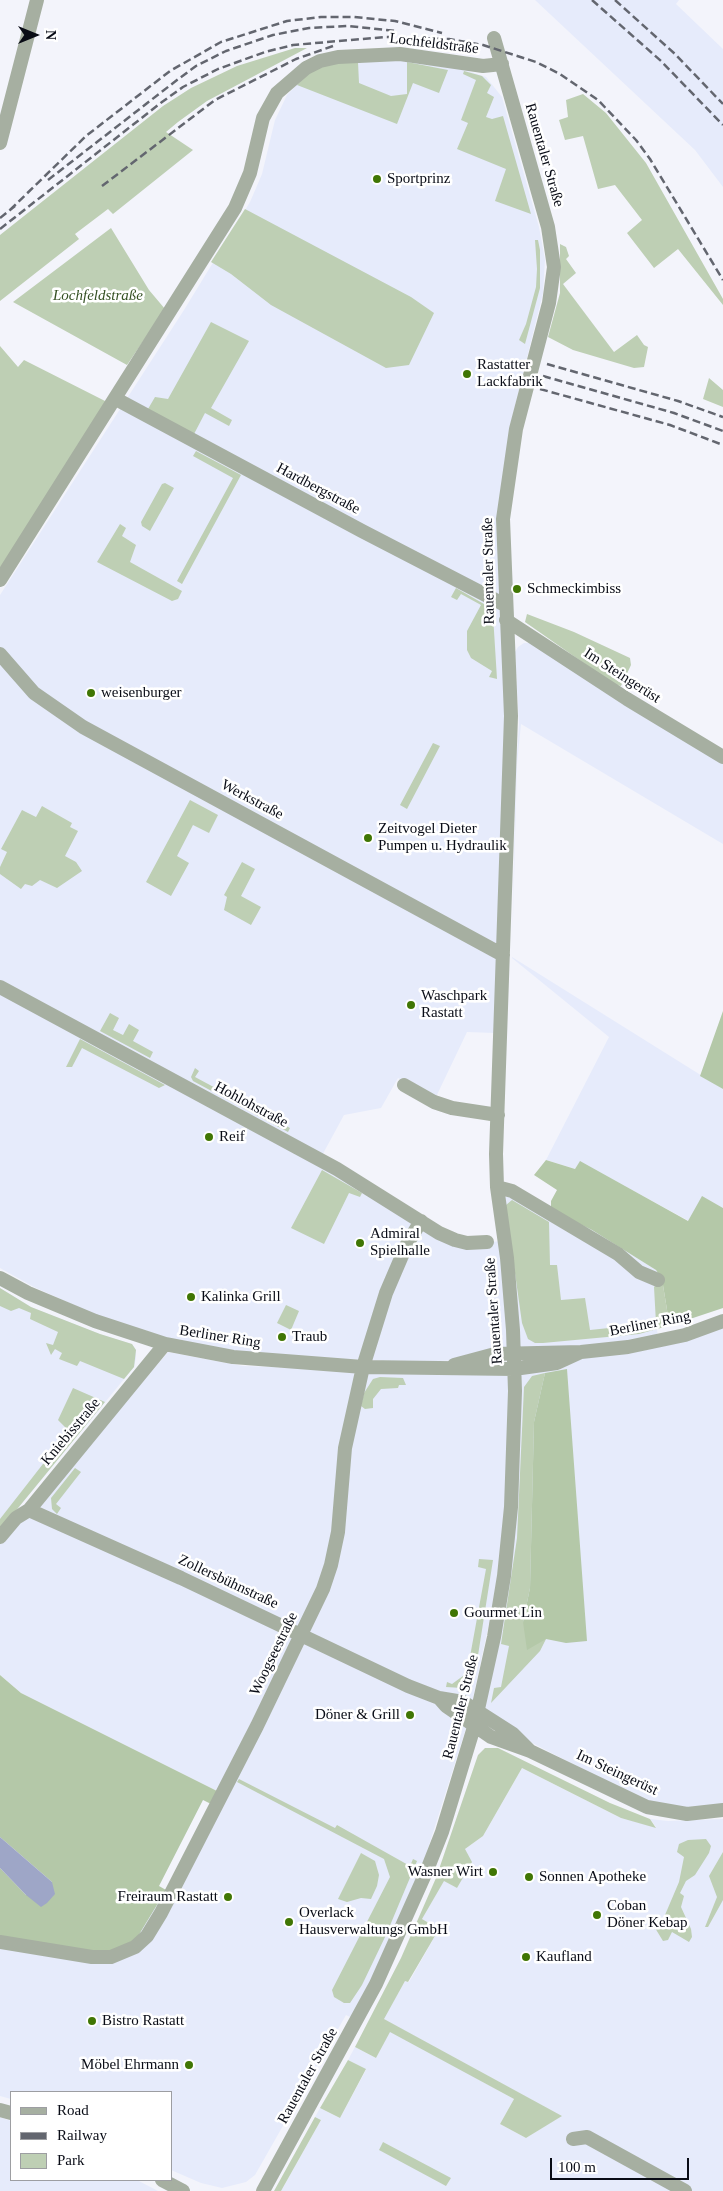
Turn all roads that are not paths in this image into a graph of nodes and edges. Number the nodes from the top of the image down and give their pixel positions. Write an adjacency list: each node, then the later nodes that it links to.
1 (37, 0): 4 (street)
2 (494, 38): 3 (street, Rauentaler Straße)
3 (502, 64): 5 (street, Lochfeldstraße); 7 (street, Rauentaler Straße)
4 (0, 143)
5 (116, 399): 6 (street, Lochfeldstraße); 7 (street, Hardbergstraße)
6 (0, 580)
7 (505, 604): 8 (street, Rauentaler Straße)
8 (506, 620): 10 (street, Im Steingerüst); 11 (street, Rauentaler Straße)
9 (0, 654): 11 (street, Werkstraße)
10 (723, 757)
11 (503, 955): 14 (street, Rauentaler Straße)
12 (0, 987): 16 (street, Hohlohstraße)
13 (404, 1084): 14 (street)
14 (498, 1116): 15 (street, Rauentaler Straße)
15 (497, 1187): 19 (street); 23 (street, Rauentaler Straße)
16 (421, 1221): 17 (street, Hohlohstraße); 24 (street, Woogseestraße)
17 (487, 1242)
18 (0, 1278): 21 (street, Berliner Ring)
19 (658, 1280)
20 (723, 1321): 22 (street, Berliner Ring)
21 (165, 1344): 24 (street, Berliner Ring); 27 (street, Kniebisstraße)
22 (581, 1352): 23 (street, Berliner Ring); 26 (street, Berliner Ring)
23 (514, 1353): 25 (street, Berliner Ring); 26 (street, Rauentaler Straße)
24 (363, 1367): 25 (street, Berliner Ring); 29 (street, Woogseestraße)
25 (448, 1367): 26 (street, Berliner Ring)
26 (514, 1369): 31 (street, Rauentaler Straße)
27 (29, 1510): 28 (street, Kniebisstraße); 29 (street, Zollersbühnstraße)
28 (0, 1537)
29 (302, 1635): 30 (street, Zollersbühnstraße); 35 (street, Woogseestraße)
30 (439, 1698): 31 (street, Zollersbühnstraße); 32 (street, Zollersbühnstraße)
31 (478, 1710): 32 (street, Rauentaler Straße); 33 (street, Im Steingerüst)
32 (474, 1727): 33 (street, Im Steingerüst); 38 (street, Rauentaler Straße)
33 (530, 1751): 34 (street, Im Steingerüst)
34 (723, 1810)
35 (0, 1942)
36 (573, 2139): 41 (street)
37 (164, 2181): 39 (street)
38 (266, 2185): 40 (street)
39 (183, 2191)
40 (253, 2191)
41 (685, 2191)

